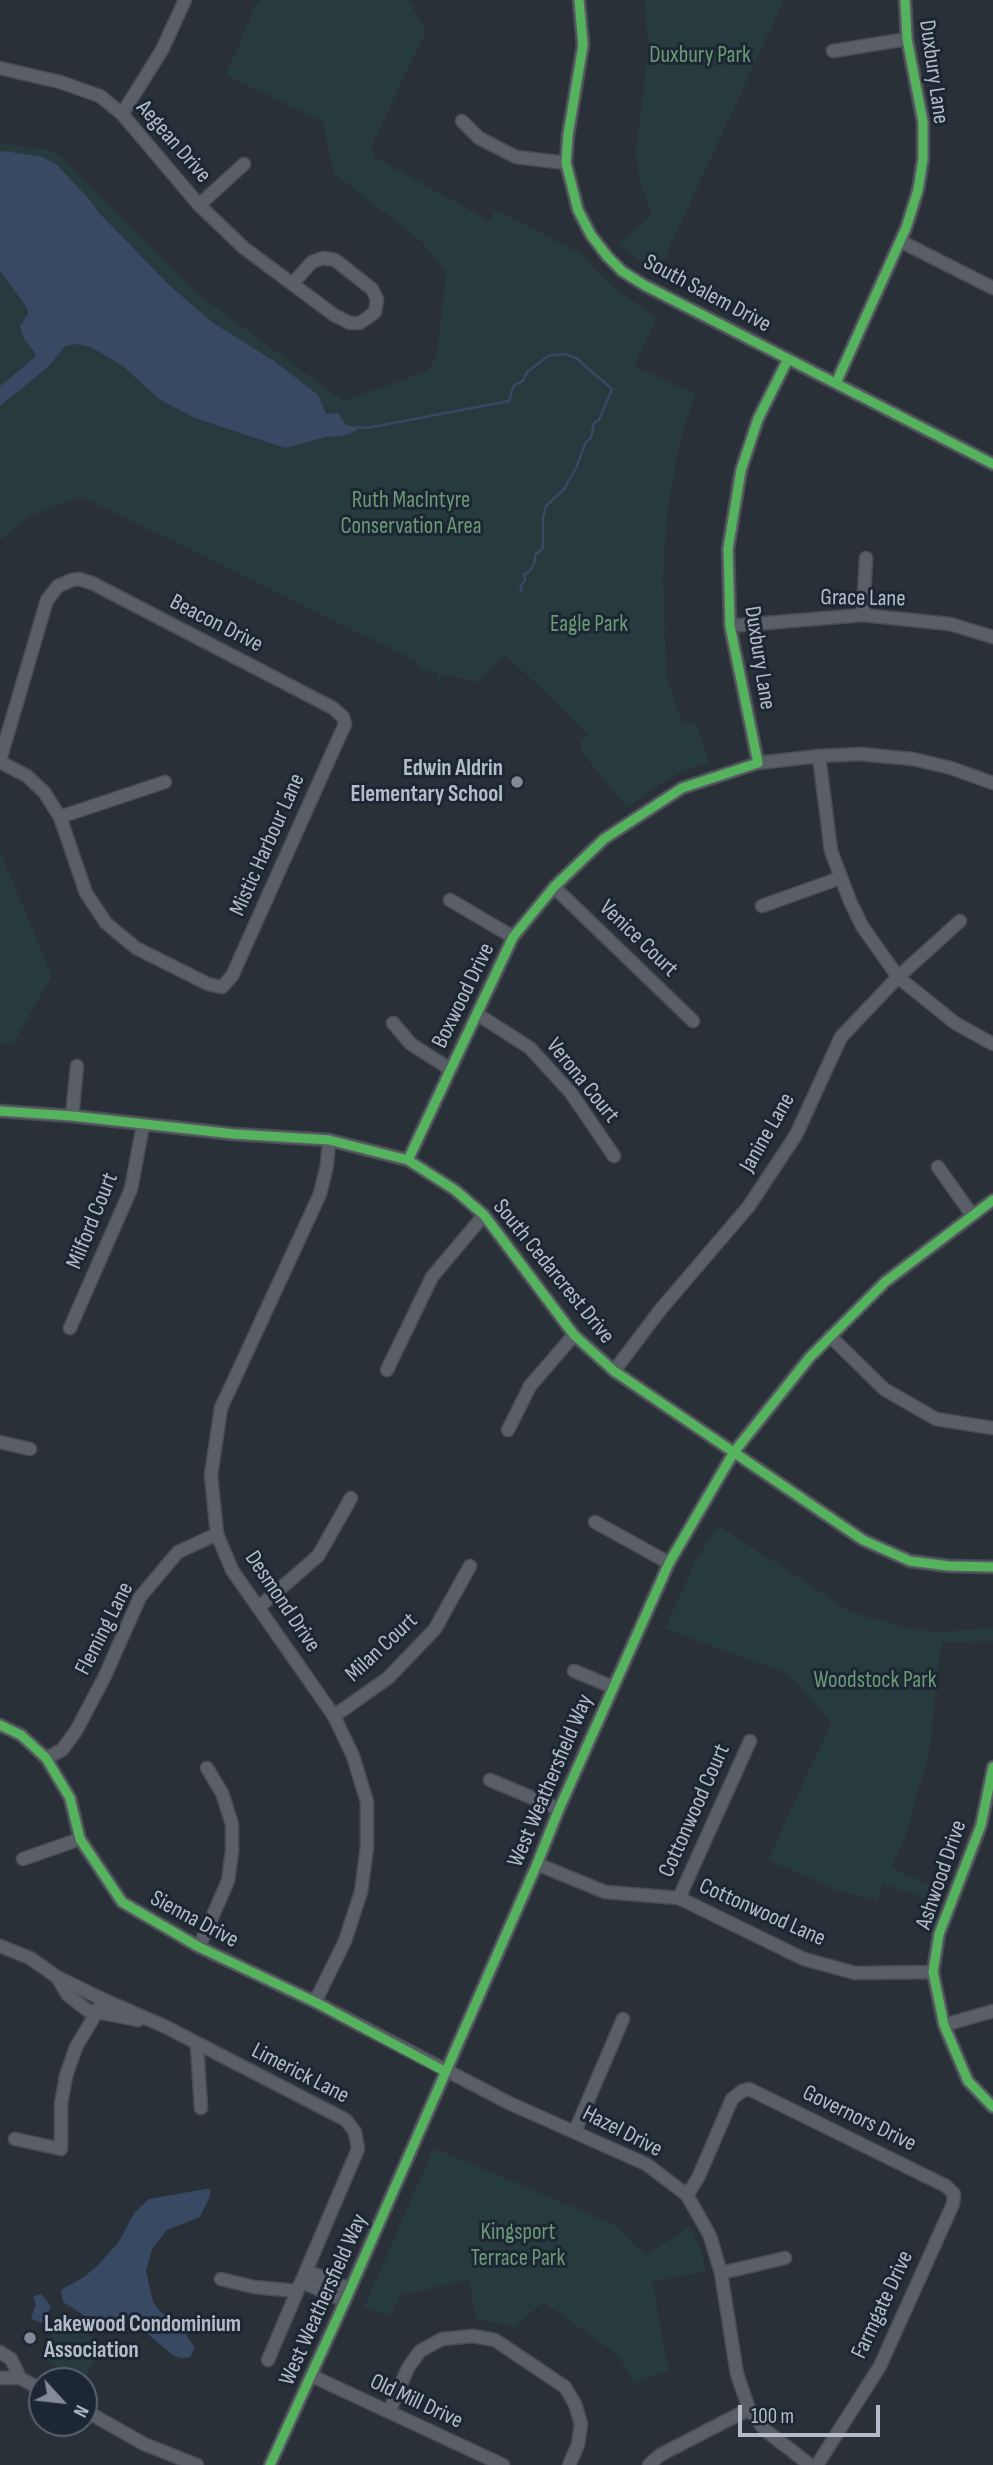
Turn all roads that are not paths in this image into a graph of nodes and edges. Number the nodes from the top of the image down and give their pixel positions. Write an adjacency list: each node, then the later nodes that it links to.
1 (186, 0): 7 (street)
2 (579, 0): 9 (street, South Salem Drive)
3 (905, 0): 4 (street, Duxbury Lane)
4 (908, 39): 5 (street); 12 (street, Duxbury Lane)
5 (833, 51)
6 (0, 68): 7 (street, Aegean Drive)
7 (122, 114): 11 (street, Aegean Drive)
8 (462, 121): 9 (street)
9 (566, 163): 15 (street, South Salem Drive)
10 (244, 164): 11 (street)
11 (199, 205): 13 (street, Aegean Drive)
12 (901, 241): 14 (street); 16 (street, Duxbury Lane)
13 (292, 284): 13 (street, Aegean Drive)
14 (993, 288)
15 (788, 359): 16 (street, South Salem Drive); 20 (street, Duxbury Lane)
16 (836, 383): 17 (street, South Salem Drive)
17 (993, 464)
18 (866, 558): 19 (street)
19 (863, 615): 20 (street, Grace Lane); 21 (street, Grace Lane)
20 (730, 626): 25 (street, Duxbury Lane)
21 (993, 637)
22 (343, 716): 24 (street, Beacon Drive); 28 (street, Mistic Harbour Lane)
23 (819, 756): 25 (street, Boxwood Drive); 27 (street, Boxwood Drive); 29 (street)
24 (0, 761): 28 (street)
25 (758, 763): 30 (street, Boxwood Drive)
26 (165, 782): 28 (street)
27 (993, 783)
28 (60, 817)
29 (840, 878): 32 (street); 35 (street)
30 (554, 887): 34 (street, Boxwood Drive); 37 (street, Venice Court)
31 (450, 900): 34 (street)
32 (762, 906)
33 (960, 921): 35 (street, Janine Lane)
34 (513, 937): 36 (street, Boxwood Drive)
35 (898, 977): 39 (street); 56 (street, Janine Lane)
36 (477, 1014): 41 (street, Boxwood Drive); 46 (street, Verona Court)
37 (693, 1021)
38 (393, 1023): 41 (street)
39 (993, 1044)
40 (77, 1066): 43 (street)
41 (450, 1069): 47 (street, Boxwood Drive)
42 (0, 1111): 43 (street, South Cedarcrest Drive)
43 (72, 1116): 44 (street, South Cedarcrest Drive)
44 (143, 1125): 45 (street, South Cedarcrest Drive); 52 (street, Milford Court)
45 (329, 1140): 47 (street, South Cedarcrest Drive); 64 (street, Desmond Drive)
46 (614, 1156)
47 (408, 1160): 50 (street, South Cedarcrest Drive)
48 (938, 1167): 51 (street)
49 (993, 1200): 51 (street, West Weathersfield Way)
50 (484, 1215): 53 (street, South Cedarcrest Drive); 55 (street)
51 (972, 1215): 54 (street, West Weathersfield Way)
52 (70, 1328)
53 (574, 1335): 56 (street, South Cedarcrest Drive); 58 (street)
54 (830, 1336): 57 (street); 61 (street, West Weathersfield Way)
55 (387, 1370)
56 (614, 1371): 61 (street, South Cedarcrest Drive)
57 (993, 1428)
58 (508, 1430)
59 (0, 1442): 60 (street)
60 (30, 1449)
61 (734, 1452): 65 (street, West Weathersfield Way); 67 (street, South Cedarcrest Drive)
62 (351, 1497): 68 (street)
63 (595, 1522): 65 (street)
64 (217, 1534): 68 (street, Desmond Drive); 74 (street, Fleming Lane)
65 (669, 1563): 70 (street, West Weathersfield Way)
66 (470, 1566): 71 (street, Milan Court)
67 (993, 1567)
68 (259, 1607): 71 (street, Desmond Drive)
69 (574, 1671): 70 (street)
70 (613, 1687): 78 (street, West Weathersfield Way)
71 (334, 1716): 87 (street, Desmond Drive)
72 (0, 1725): 74 (street, Sienna Drive)
73 (750, 1741): 83 (street, Cottonwood Court)
74 (46, 1758): 80 (street, Sienna Drive)
75 (993, 1767): 79 (street, Ashwood Drive)
76 (207, 1768): 85 (street)
77 (490, 1780): 78 (street)
78 (559, 1809): 82 (street, West Weathersfield Way)
79 (987, 1828): 86 (street, Ashwood Drive)
80 (80, 1839): 81 (street); 85 (street, Sienna Drive)
81 (23, 1860)
82 (537, 1864): 83 (street, Cottonwood Lane); 93 (street, West Weathersfield Way)
83 (679, 1898): 86 (street, Cottonwood Lane)
84 (0, 1946): 88 (street, Limerick Lane)
85 (199, 1947): 87 (street, Sienna Drive)
86 (933, 1972): 91 (street, Ashwood Drive)
87 (315, 2002): 93 (street, Sienna Drive)
88 (100, 2006): 92 (street, Limerick Lane); 97 (street)
89 (993, 2011): 91 (street)
90 (623, 2019): 96 (street)
91 (944, 2025): 94 (street, Ashwood Drive)
92 (197, 2045): 95 (street); 103 (street, Limerick Lane)
93 (446, 2071): 96 (street, Hazel Drive); 104 (street, West Weathersfield Way)
94 (993, 2107)
95 (201, 2108)
96 (575, 2131): 99 (street, Hazel Drive)
97 (15, 2139)
98 (954, 2194): 99 (street, Governors Drive); 120 (street, Farmgate Drive)
99 (687, 2195): 101 (street, Hazel Drive)
100 (785, 2258): 101 (street)
101 (721, 2273): 111 (street, Hazel Drive)
102 (221, 2279): 103 (street)
103 (302, 2281): 104 (street); 106 (street, Limerick Lane)
104 (347, 2295): 107 (street, West Weathersfield Way)
105 (0, 2352): 109 (street)
106 (268, 2360)
107 (312, 2376): 112 (street, Old Mill Drive); 115 (street, West Weathersfield Way)
108 (0, 2378): 109 (street)
109 (20, 2378): 110 (street)
110 (28, 2382)
111 (749, 2409): 118 (street); 119 (street)
112 (389, 2412): 116 (street, Old Mill Drive); 117 (street)
113 (98, 2418): 114 (street)
114 (197, 2465)
115 (270, 2465)
116 (503, 2465)
117 (569, 2465)
118 (649, 2465)
119 (810, 2465)
120 (817, 2465)

